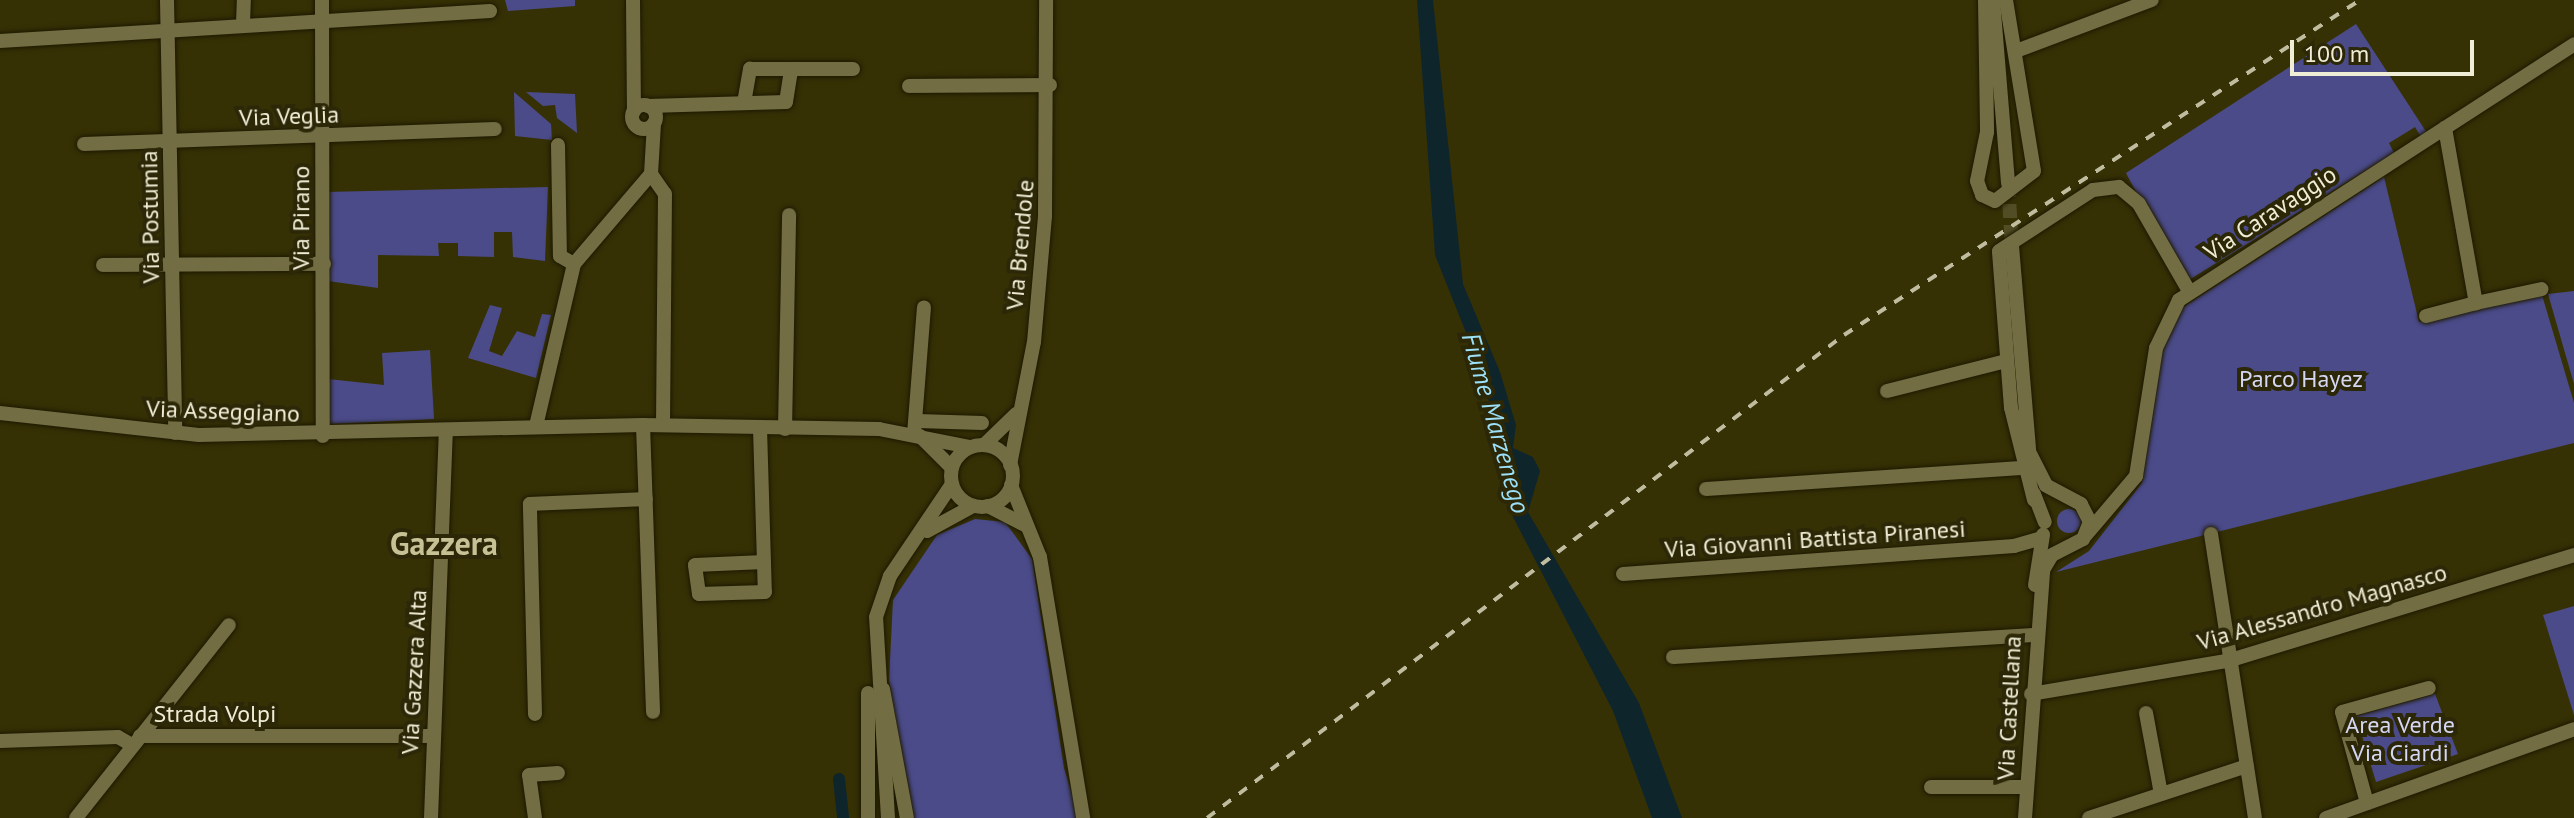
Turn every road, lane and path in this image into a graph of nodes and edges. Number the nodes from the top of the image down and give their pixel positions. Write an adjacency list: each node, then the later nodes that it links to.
1 (167, 0): 13 (street, Via Postumia)
2 (244, 0): 12 (street)
3 (322, 0): 11 (street, Via Pirano)
4 (633, 0): 22 (street)
5 (1046, 0): 19 (street, Via Brendole)
6 (1985, 0): 16 (street)
7 (1993, 0): 31 (street)
8 (2006, 0): 16 (street)
9 (2152, 0): 16 (street)
10 (490, 11): 11 (street)
11 (323, 19): 12 (street); 26 (street, Via Pirano)
12 (243, 24): 13 (street)
13 (168, 28): 14 (street); 27 (street, Via Postumia)
14 (0, 41)
15 (2572, 48): 24 (street, Via Caravaggio)
16 (2016, 51)
17 (791, 69): 18 (street); 21 (street); 21 (street)
18 (853, 69)
19 (1050, 85): 20 (street); 45 (street, Via Brendole)
20 (909, 86)
21 (744, 103): 22 (street)
22 (641, 109): 23 (street); 23 (street)
23 (654, 123): 30 (street)
24 (2445, 128): 39 (street, Via Caravaggio); 40 (street)
25 (495, 129): 26 (street, Via Veglia)
26 (323, 137): 27 (street, Via Veglia); 35 (street, Via Pirano)
27 (170, 141): 28 (street, Via Veglia); 34 (street, Via Postumia)
28 (84, 144)
29 (558, 145): 36 (street)
30 (651, 174): 36 (street); 49 (street)
31 (2008, 183)
32 (789, 215): 52 (street)
33 (2012, 246): 58 (street)
34 (173, 264): 35 (street); 37 (street); 54 (street, Via Postumia)
35 (324, 264): 56 (street, Via Pirano)
36 (574, 264): 50 (street)
37 (103, 265)
38 (2542, 289): 40 (street)
39 (2189, 291): 43 (street); 66 (street, Via Caravaggio)
40 (2476, 303): 42 (street)
41 (924, 307): 53 (street)
42 (2426, 316)
43 (2006, 361): 44 (street); 61 (street)
44 (1887, 391)
45 (1020, 407): 57 (street); 59 (street, Via Brendole)
46 (0, 413): 54 (street, Via Asseggiano)
47 (982, 423): 53 (street)
48 (643, 425): 49 (street); 50 (street); 65 (street)
49 (663, 425): 51 (street)
50 (536, 426): 55 (street)
51 (760, 428): 52 (street); 78 (street)
52 (785, 429): 53 (street)
53 (917, 430): 57 (street); 60 (street)
54 (175, 433): 56 (street, Via Asseggiano)
55 (446, 433): 56 (street, Via Asseggiano); 93 (street, Via Gazzera Alta)
56 (323, 436)
57 (977, 446): 59 (street); 60 (street)
58 (2031, 455): 67 (street); 68 (street)
59 (1010, 465): 63 (street)
60 (952, 468): 62 (street)
61 (2021, 468): 64 (street); 67 (street)
62 (952, 484): 69 (street); 72 (street)
63 (1011, 485): 69 (street); 70 (street)
64 (1706, 489)
65 (646, 499): 89 (street); 91 (street)
66 (2117, 499): 68 (street); 74 (street, Via Caravaggio)
67 (2034, 500): 71 (street)
68 (2070, 501): 71 (street); 74 (street)
69 (981, 506): 70 (street); 72 (street)
70 (1025, 525): 108 (street)
71 (2045, 529): 75 (street); 76 (street, Via Giovanni Battista Piranesi); 80 (street, Via Castellana)
72 (923, 534): 84 (street)
73 (2211, 534): 86 (street)
74 (2085, 536): 75 (street, Via Castellana)
75 (2072, 545): 81 (street, Via Castellana)
76 (2010, 547): 79 (street, Via Giovanni Battista Piranesi); 80 (street)
77 (2574, 555): 86 (street, Via Alessandro Magnasco)
78 (764, 562): 78 (street)
79 (1623, 574)
80 (2034, 575): 81 (street, Via Castellana)
81 (2037, 601): 83 (street, Via Castellana)
82 (229, 625): 94 (street, Strada Volpi)
83 (2034, 635): 85 (street); 88 (street, Via Castellana)
84 (874, 653): 105 (street); 106 (street); 107 (street)
85 (1673, 657)
86 (2231, 660): 88 (street, Via Alessandro Magnasco); 96 (street)
87 (2429, 688): 101 (street)
88 (2031, 694): 99 (street, Via Castellana)
89 (653, 712)
90 (2146, 713): 100 (street)
91 (535, 714)
92 (2574, 729): 101 (street)
93 (433, 736): 94 (street, Strada Volpi); 103 (street, Via Gazzera Alta)
94 (136, 740): 95 (street, Strada Volpi); 102 (street)
95 (0, 741)
96 (2247, 766): 100 (street); 111 (street)
97 (558, 773): 104 (street)
98 (1931, 787): 99 (street)
99 (2026, 787): 109 (street, Via Castellana)
100 (2161, 794): 110 (street)
101 (2367, 803): 112 (street)
102 (76, 818)
103 (431, 818)
104 (535, 818)
105 (868, 818)
106 (888, 818)
107 (907, 818)
108 (1083, 818)
109 (2025, 818)
110 (2089, 818)
111 (2255, 818)
112 (2326, 818)

